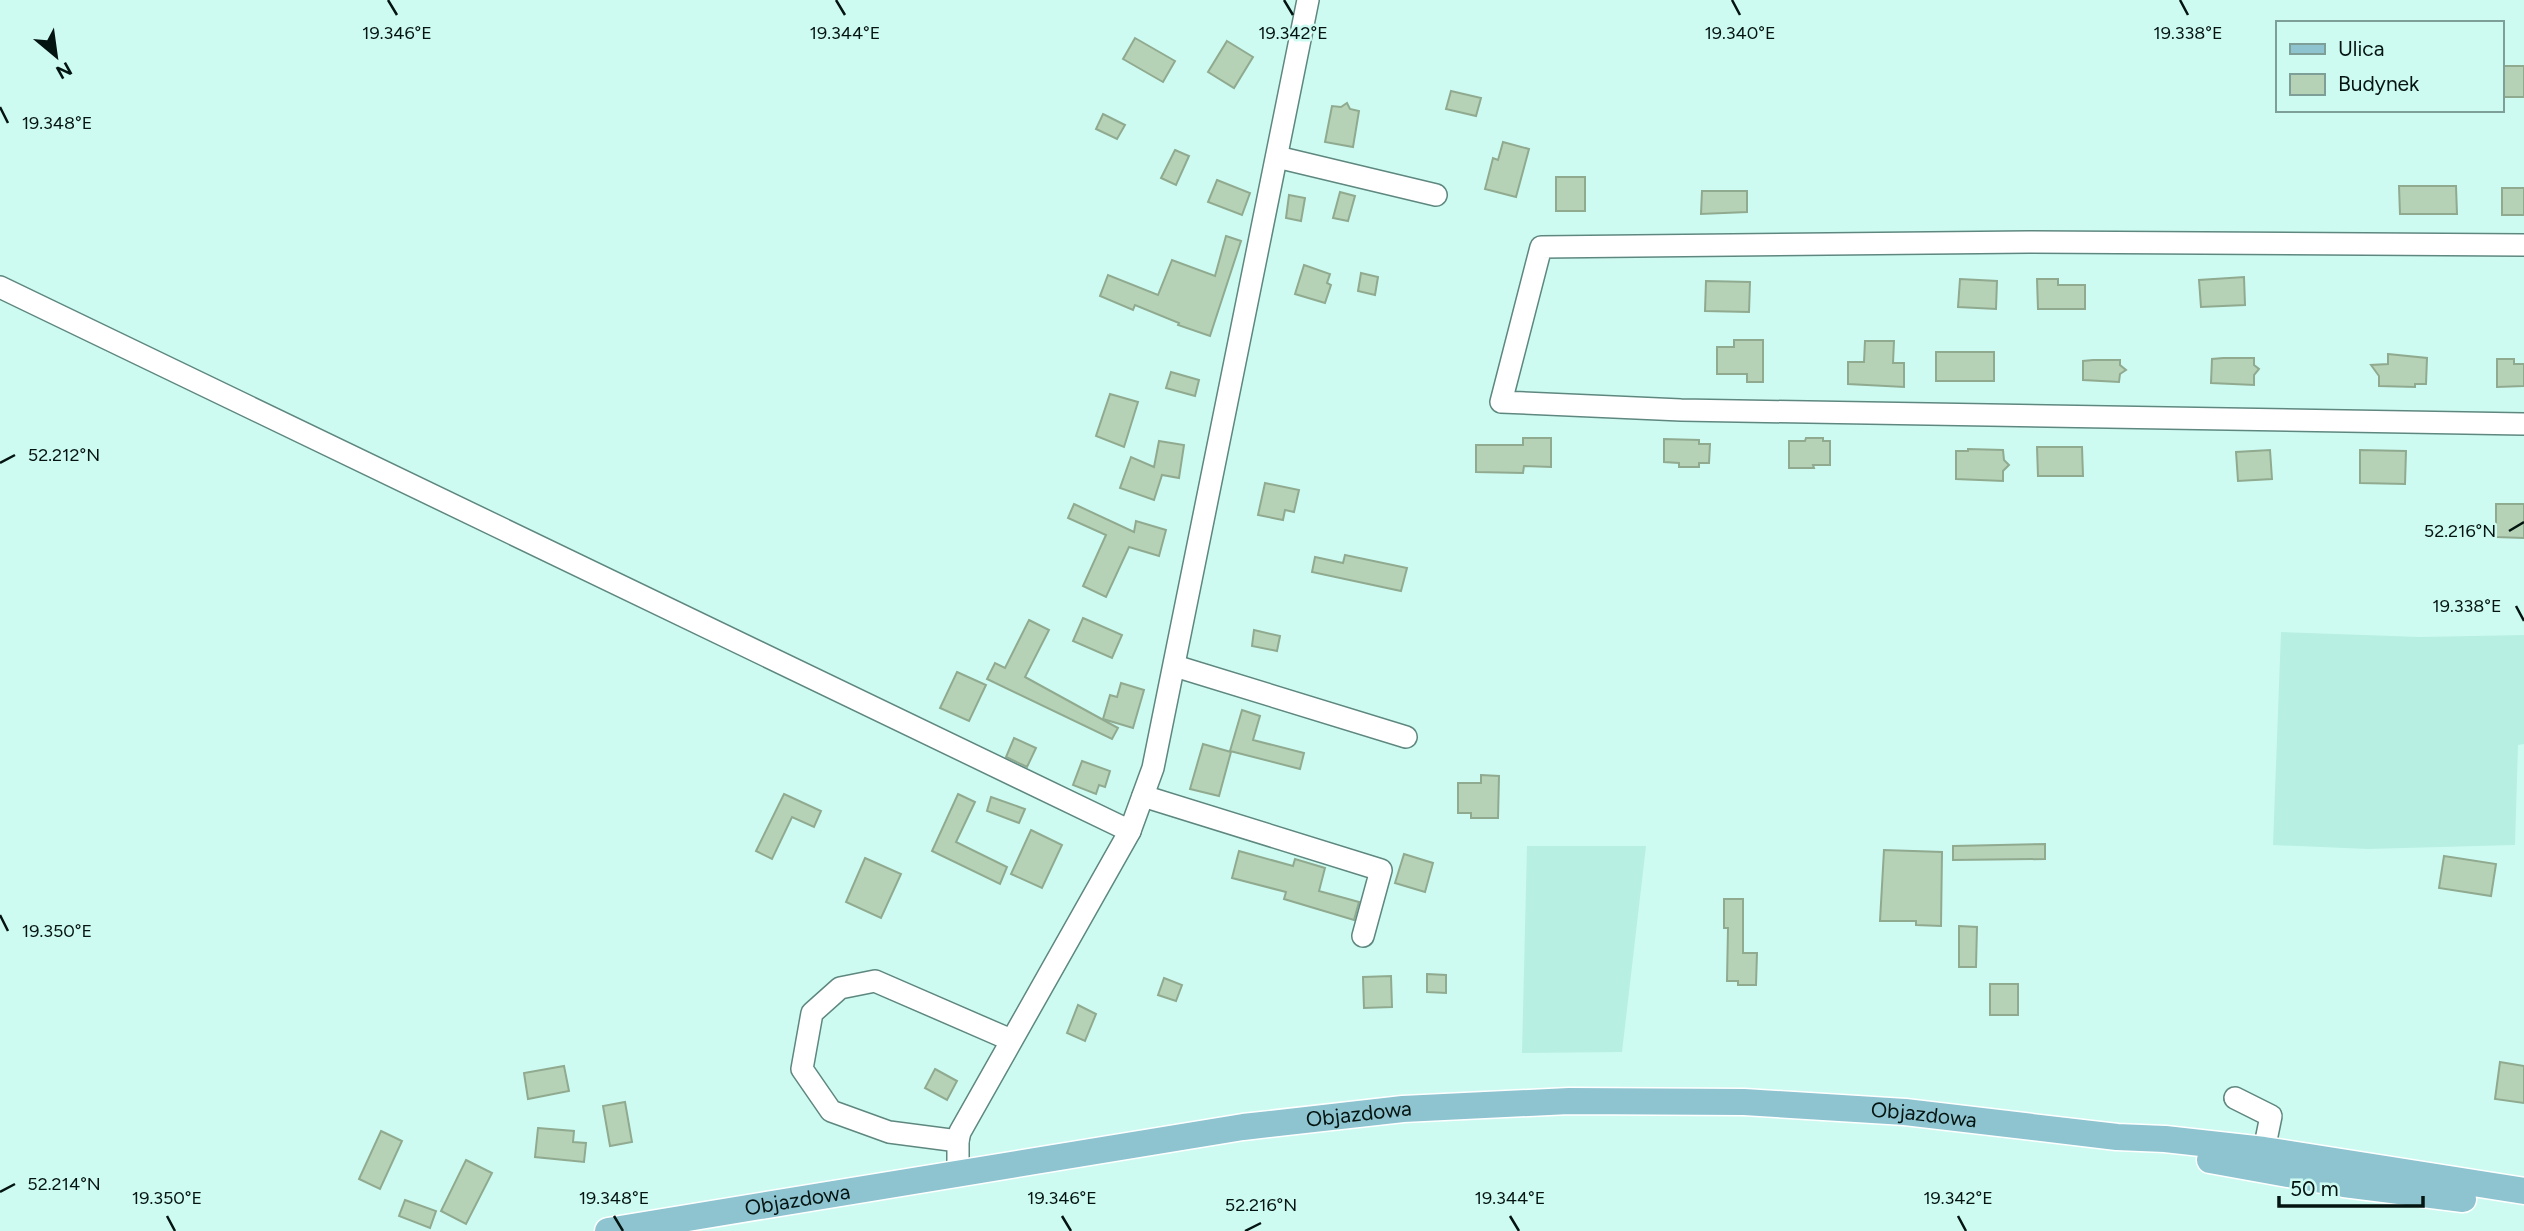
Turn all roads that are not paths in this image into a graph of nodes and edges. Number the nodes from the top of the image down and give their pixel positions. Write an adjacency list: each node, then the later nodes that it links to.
1 (1308, 0): 2 (street)
2 (1277, 157): 3 (street); 7 (street)
3 (1436, 195)
4 (2524, 245): 6 (street)
5 (0, 287): 10 (street)
6 (2524, 424)
7 (1175, 666): 8 (street); 9 (street)
8 (1406, 737)
9 (1143, 796): 10 (street); 11 (street)
10 (1130, 831): 12 (street)
11 (1363, 936)
12 (1011, 1040): 15 (street); 15 (street)
13 (2235, 1098): 16 (street)
14 (2117, 1137): 16 (main road, Objazdowa); 17 (main road, Objazdowa); 19 (main road, Objazdowa)
15 (958, 1141): 17 (street)
16 (2264, 1150): 18 (main road, Objazdowa)
17 (958, 1174): 20 (main road, Objazdowa)
18 (2524, 1191)
19 (2524, 1209)
20 (608, 1231)

